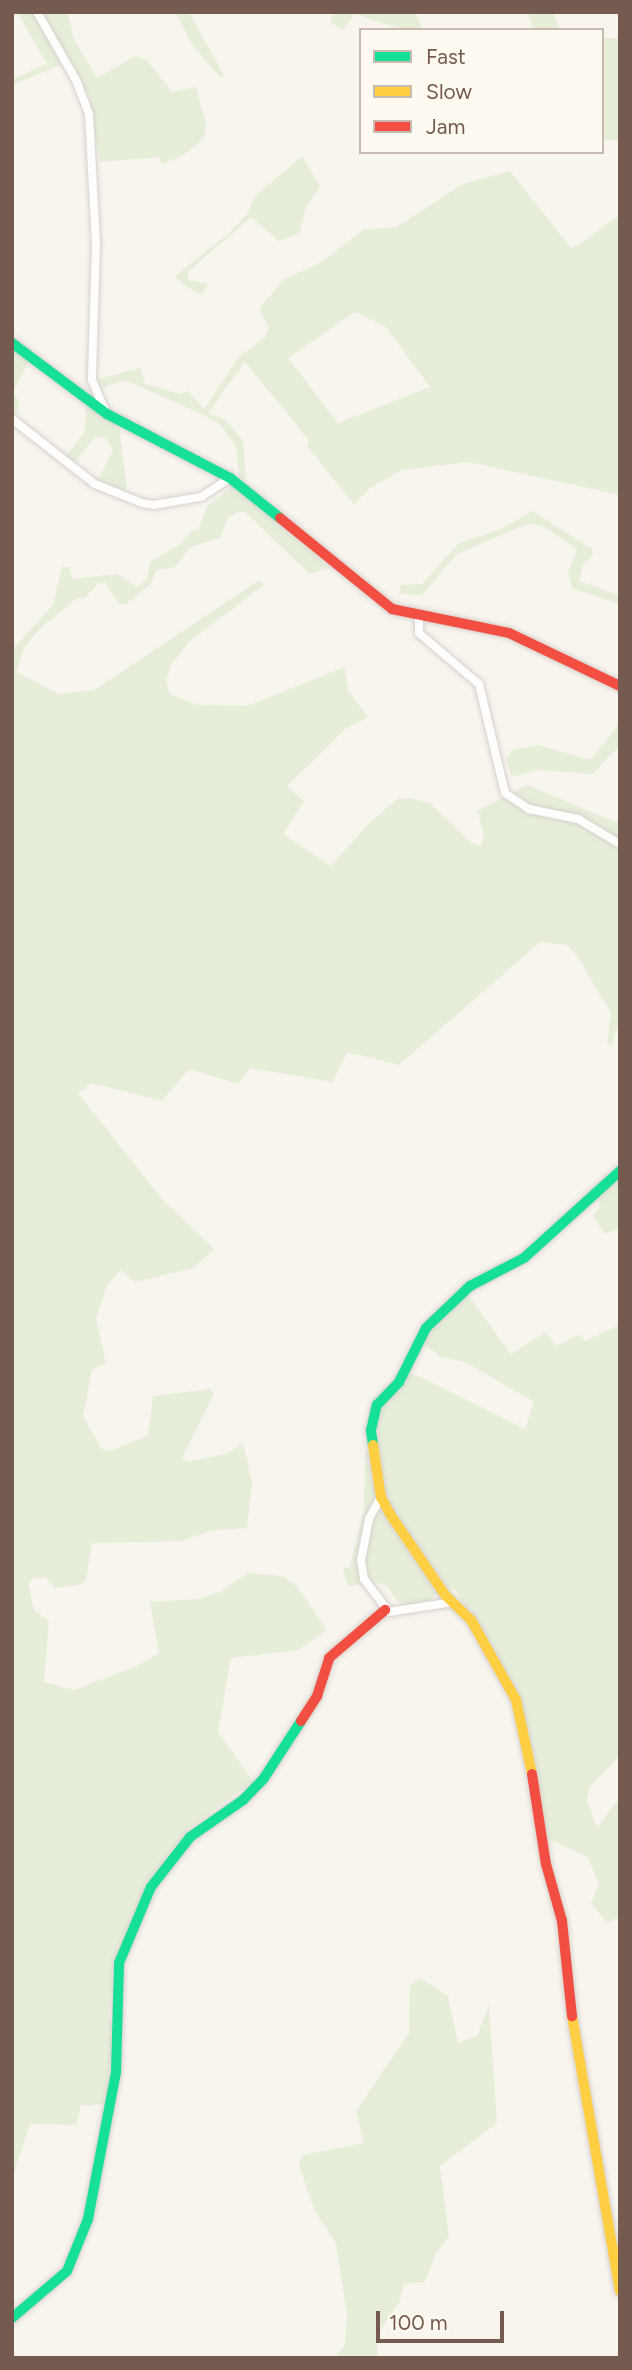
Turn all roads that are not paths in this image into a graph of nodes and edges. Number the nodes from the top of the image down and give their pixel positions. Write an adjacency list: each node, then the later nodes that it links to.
1 (37, 12): 3 (street)
2 (12, 343): 3 (street)
3 (107, 414): 5 (street)
4 (12, 419): 5 (street)
5 (230, 478): 6 (street)
6 (419, 617): 7 (street); 8 (street)
7 (620, 686)
8 (620, 844)
9 (620, 1171): 10 (street)
10 (381, 1497): 11 (street); 14 (street)
11 (442, 1591): 12 (street); 13 (street)
12 (453, 1602): 13 (street); 15 (street)
13 (430, 1605): 14 (street)
14 (385, 1610): 16 (street)
15 (620, 2291)
16 (12, 2318)

